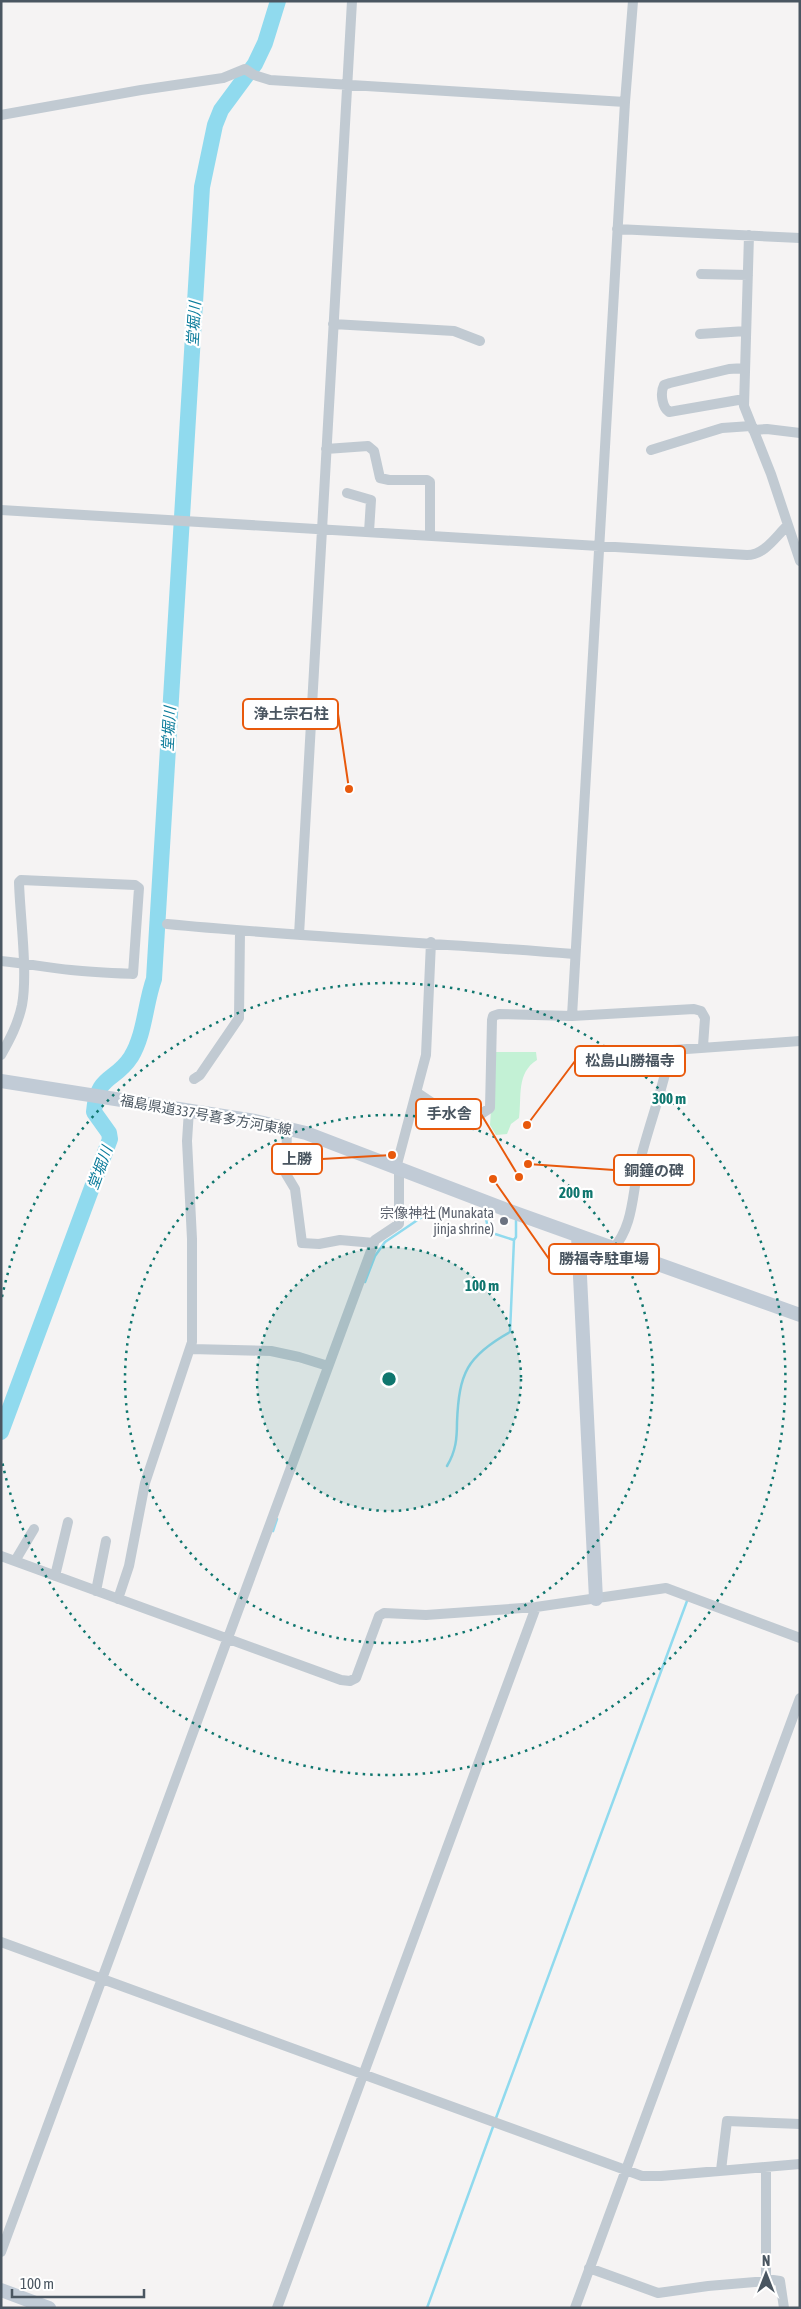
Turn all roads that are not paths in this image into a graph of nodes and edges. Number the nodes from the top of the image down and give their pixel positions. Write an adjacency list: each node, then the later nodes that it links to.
1 (352, 1): 3 (street)
2 (633, 1): 4 (street)
3 (347, 84): 4 (street); 5 (street); 11 (street)
4 (625, 102): 6 (street)
5 (1, 115)
6 (618, 229): 7 (street); 27 (street)
7 (749, 235): 8 (street); 10 (street)
8 (800, 238)
9 (701, 274): 10 (street)
10 (748, 275): 12 (street)
11 (333, 324): 14 (street); 19 (street)
12 (746, 331): 13 (street); 15 (street)
13 (700, 334)
14 (480, 341)
15 (745, 368): 16 (street); 16 (street)
16 (744, 399): 17 (street)
17 (752, 428): 18 (street); 20 (street); 23 (street)
18 (800, 433)
19 (326, 449): 24 (street); 26 (street)
20 (650, 450)
21 (347, 493): 25 (street)
22 (1, 510): 24 (street)
23 (788, 525): 27 (street); 28 (street)
24 (321, 529): 25 (street); 31 (street)
25 (370, 532): 26 (street)
26 (430, 536): 27 (street)
27 (598, 547): 33 (street)
28 (800, 561)
29 (167, 924): 30 (street)
30 (240, 931): 31 (street); 40 (street)
31 (300, 935): 32 (street)
32 (431, 942): 33 (street); 42 (street)
33 (574, 954): 36 (street)
34 (1, 961): 35 (street)
35 (23, 963): 35 (street); 39 (street)
36 (572, 1016): 38 (street); 42 (street)
37 (800, 1041): 38 (street)
38 (704, 1046): 48 (street)
39 (1, 1055)
40 (194, 1079)
41 (1, 1081): 43 (main road, 福島県道337号喜多方河東線)
42 (416, 1092): 45 (street)
43 (189, 1110): 44 (main road, 福島県道337号喜多方河東線); 50 (street)
44 (286, 1128): 45 (main road, 福島県道337号喜多方河東線); 47 (street)
45 (398, 1169): 46 (main road, 福島県道337号喜多方河東線); 47 (street)
46 (578, 1236): 48 (main road, 福島県道337号喜多方河東線); 59 (main road)
47 (374, 1243): 51 (street)
48 (613, 1249): 49 (main road, 福島県道337号喜多方河東線)
49 (800, 1315)
50 (191, 1349): 51 (street); 60 (street)
51 (328, 1366): 63 (street)
52 (68, 1522): 57 (street)
53 (34, 1530): 56 (street)
54 (106, 1542): 58 (street)
55 (1, 1556): 56 (street)
56 (15, 1561): 57 (street)
57 (55, 1576): 58 (street)
58 (96, 1591): 60 (street)
59 (596, 1598): 61 (street); 62 (street)
60 (118, 1599): 63 (street)
61 (536, 1607): 63 (street); 67 (street)
62 (800, 1638)
63 (229, 1639): 66 (street)
64 (800, 1698): 72 (street)
65 (1, 1942): 66 (street)
66 (104, 1978): 67 (street); 73 (street)
67 (364, 2074): 72 (street); 78 (street)
68 (800, 2124): 71 (street)
69 (800, 2164): 70 (street)
70 (766, 2167): 71 (street); 75 (street)
71 (721, 2170): 72 (street)
72 (625, 2171): 74 (street)
73 (1, 2252)
74 (589, 2268): 75 (street); 79 (street)
75 (767, 2280): 80 (street)
76 (1, 2290): 77 (main road)
77 (49, 2308)
78 (277, 2308)
79 (575, 2308)
80 (784, 2308)

